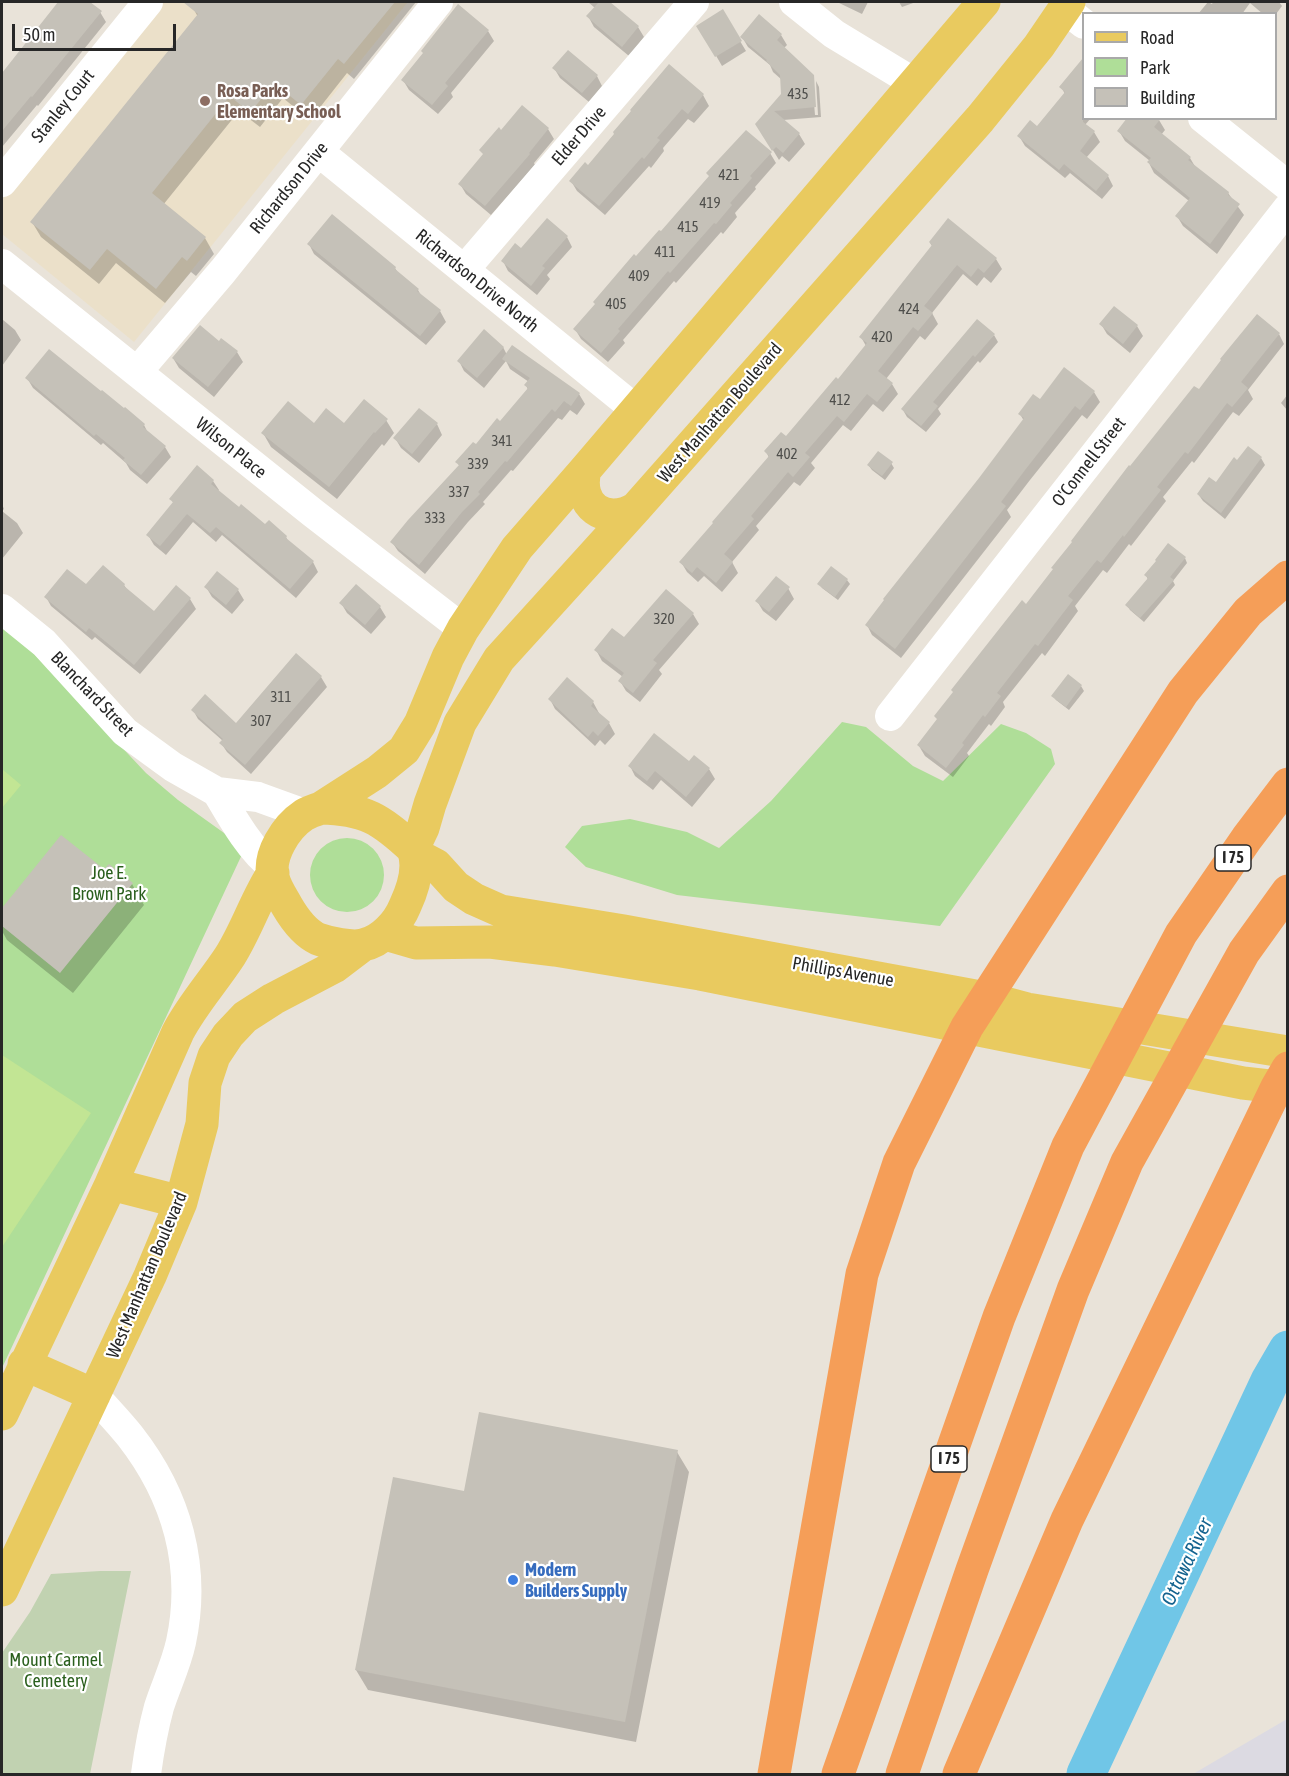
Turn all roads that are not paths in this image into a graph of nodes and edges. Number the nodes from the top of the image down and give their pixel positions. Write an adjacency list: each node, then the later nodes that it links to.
1 (148, 2): 10 (street, Stanley Court)
2 (438, 2): 9 (street, Richardson Drive)
3 (694, 2): 14 (street, Elder Drive)
4 (794, 2): 7 (street)
5 (984, 2): 7 (main road)
6 (1072, 11): 18 (main road, West Manhattan Boulevard)
7 (913, 82): 16 (main road)
8 (1205, 120): 11 (street)
9 (319, 152): 14 (street, Richardson Drive North); 15 (street, Richardson Drive)
10 (2, 182)
11 (1287, 186)
12 (1287, 208): 22 (street, O'Connell Street)
13 (2, 264): 15 (street, Wilson Place)
14 (464, 270): 16 (street, Richardson Drive North)
15 (137, 372): 21 (street, Wilson Place)
16 (636, 409): 17 (main road)
17 (585, 470): 18 (main road); 21 (main road)
18 (636, 508): 26 (main road, West Manhattan Boulevard)
19 (1287, 577): 30 (highway)
20 (2, 609): 24 (street, Blanchard Street)
21 (463, 629): 25 (main road)
22 (890, 716)
23 (1287, 784): 42 (highway, I 75)
24 (217, 792): 25 (street); 27 (street)
25 (313, 811): 26 (main road); 27 (main road)
26 (414, 851): 29 (main road); 30 (main road, Phillips Avenue)
27 (272, 870): 29 (main road); 34 (main road)
28 (1287, 891): 43 (highway)
29 (374, 940): 31 (main road); 35 (main road, West Manhattan Boulevard)
30 (986, 998): 31 (highway); 32 (main road, Phillips Avenue)
31 (967, 1027): 33 (main road); 41 (highway)
32 (1287, 1052)
33 (1284, 1081): 44 (highway)
34 (111, 1184): 35 (main road); 36 (main road)
35 (181, 1202): 37 (main road, West Manhattan Boulevard)
36 (24, 1364): 37 (main road); 38 (main road)
37 (94, 1395): 39 (main road, West Manhattan Boulevard); 40 (street)
38 (2, 1414)
39 (2, 1590)
40 (147, 1774)
41 (774, 1774)
42 (838, 1774)
43 (902, 1774)
44 (959, 1774)

